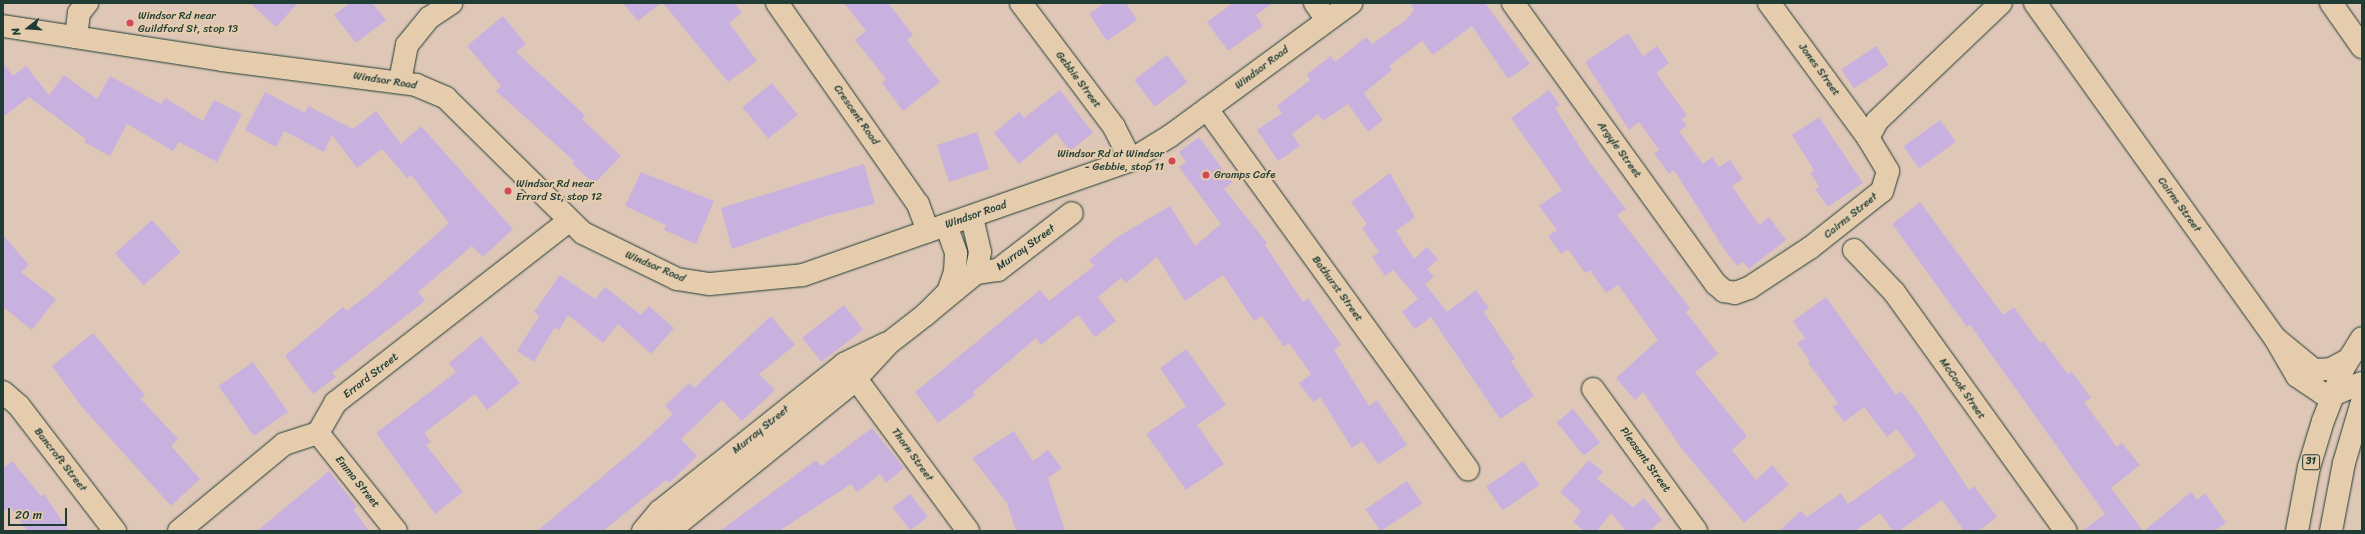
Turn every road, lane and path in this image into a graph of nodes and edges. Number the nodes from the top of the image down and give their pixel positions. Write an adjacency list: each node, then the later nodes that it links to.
1 (87, 3): 13 (street)
2 (451, 3): 15 (street)
3 (777, 3): 22 (street, Crescent Road)
4 (1021, 3): 18 (street, Gebbie Street)
5 (1351, 3): 11 (street, Windsor Road)
6 (1513, 3): 25 (street, Argyle Street)
7 (1770, 3): 17 (street, Jones Street)
8 (2001, 3): 17 (street)
9 (2035, 3): 30 (street, Cairns Street)
10 (2331, 3): 14 (street)
11 (1321, 12): 16 (street, Windsor Road)
12 (3, 26): 13 (street, Windsor Road)
13 (76, 37): 15 (street, Windsor Road)
14 (2362, 48)
15 (400, 81): 21 (street, Windsor Road)
16 (1207, 109): 18 (street, Windsor Road); 37 (street, Bathurst Street)
17 (1868, 138): 25 (street, Cairns Street)
18 (1131, 160): 20 (street, Windsor Road)
19 (1072, 213): 24 (street, Murray Street)
20 (972, 216): 22 (street, Windsor Road); 24 (street, Murray Street)
21 (569, 221): 22 (street, Windsor Road); 36 (street, Errard Street)
22 (937, 228): 26 (street, Murray Street)
23 (1854, 250): 45 (street, McCook Street)
24 (976, 273): 26 (street, Murray Street)
25 (1729, 293)
26 (925, 315): 29 (street, Murray Street)
27 (2362, 338): 28 (street, 31)
28 (2348, 360): 30 (street); 34 (street, 31)
29 (850, 371): 41 (street, Murray Street); 42 (street, Murray Street); 43 (street, Thorn Street)
30 (2309, 376): 34 (street, Cairns Street)
31 (2362, 383): 34 (street)
32 (1593, 389): 44 (street, Pleasant Street)
33 (3, 392): 38 (street, Bancroft Street)
34 (2332, 395): 46 (street, 31)
35 (2362, 402): 47 (street)
36 (318, 433): 39 (street); 40 (street, Emma Street)
37 (1468, 469)
38 (115, 531)
39 (179, 531)
40 (396, 531)
41 (643, 531)
42 (669, 531)
43 (968, 531)
44 (1696, 531)
45 (2066, 531)
46 (2297, 531)
47 (2330, 531)

